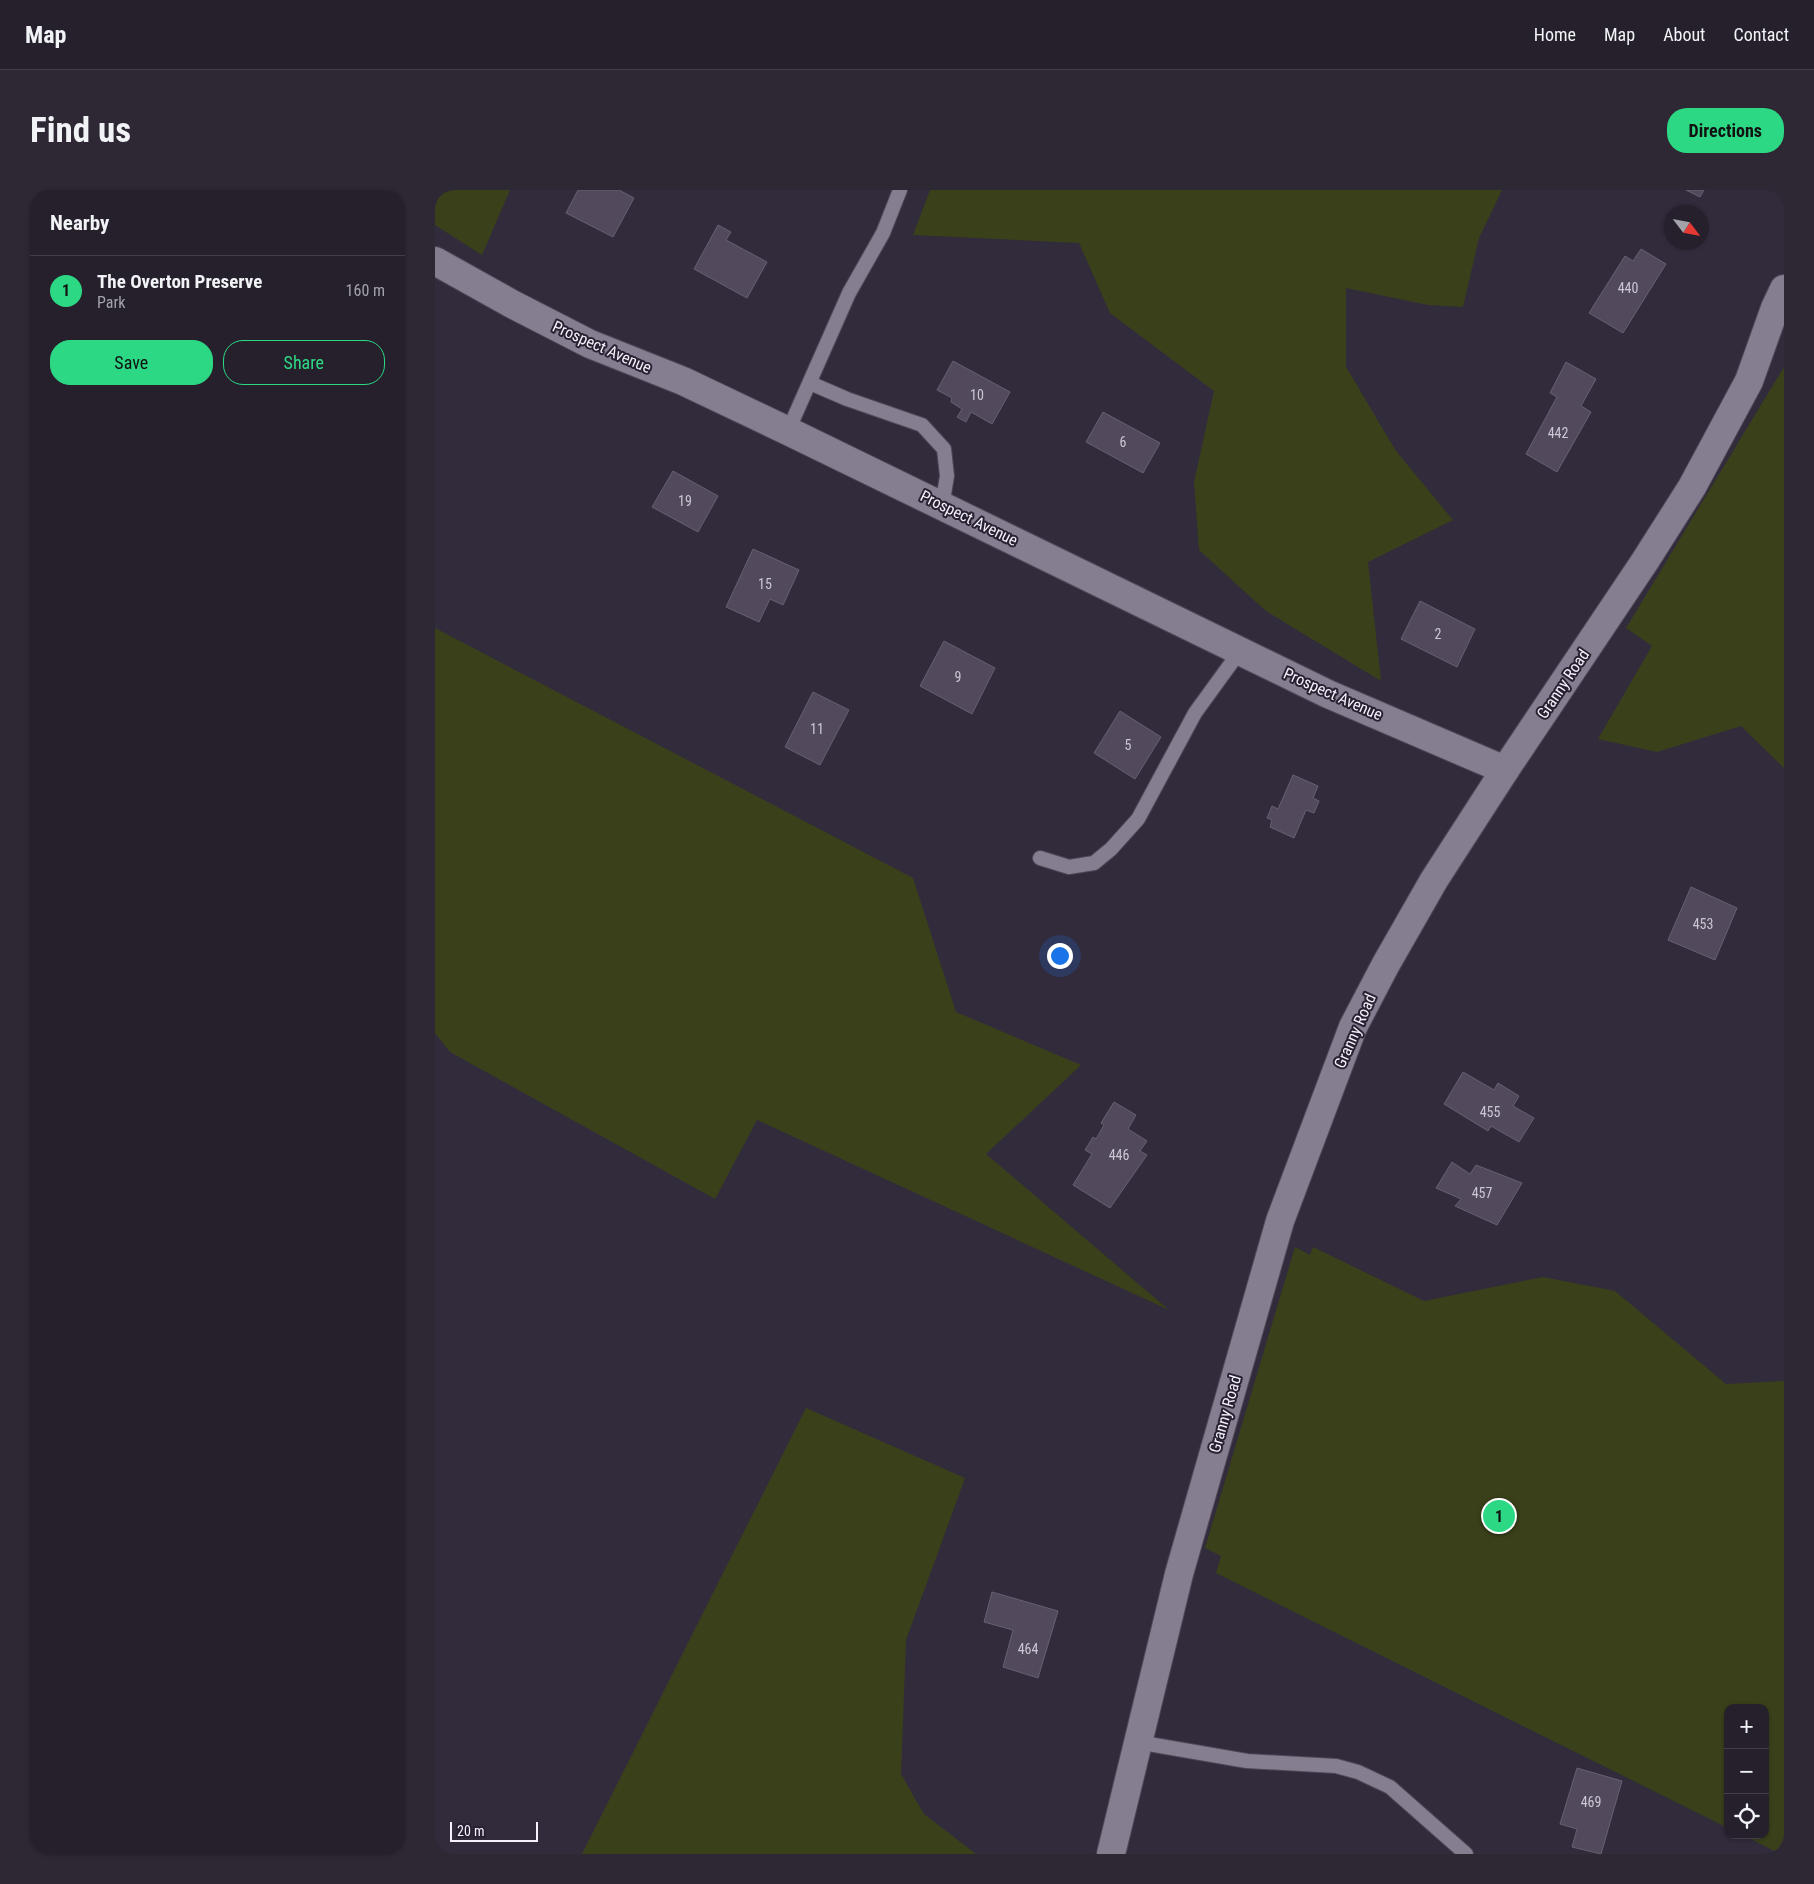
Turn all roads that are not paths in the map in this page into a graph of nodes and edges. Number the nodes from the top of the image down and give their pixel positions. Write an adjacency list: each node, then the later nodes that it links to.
1 (900, 190): 4 (lane)
2 (435, 261): 5 (street, Prospect Avenue)
3 (1784, 289): 8 (street, Granny Road)
4 (809, 383): 5 (lane); 6 (lane)
5 (788, 431): 6 (street, Prospect Avenue)
6 (942, 506): 7 (street, Prospect Avenue)
7 (1240, 651): 8 (street, Prospect Avenue); 9 (lane)
8 (1505, 770): 10 (street, Granny Road)
9 (1041, 858)
10 (1137, 1742): 11 (street, Granny Road); 12 (lane)
11 (1111, 1854)
12 (1466, 1854)

